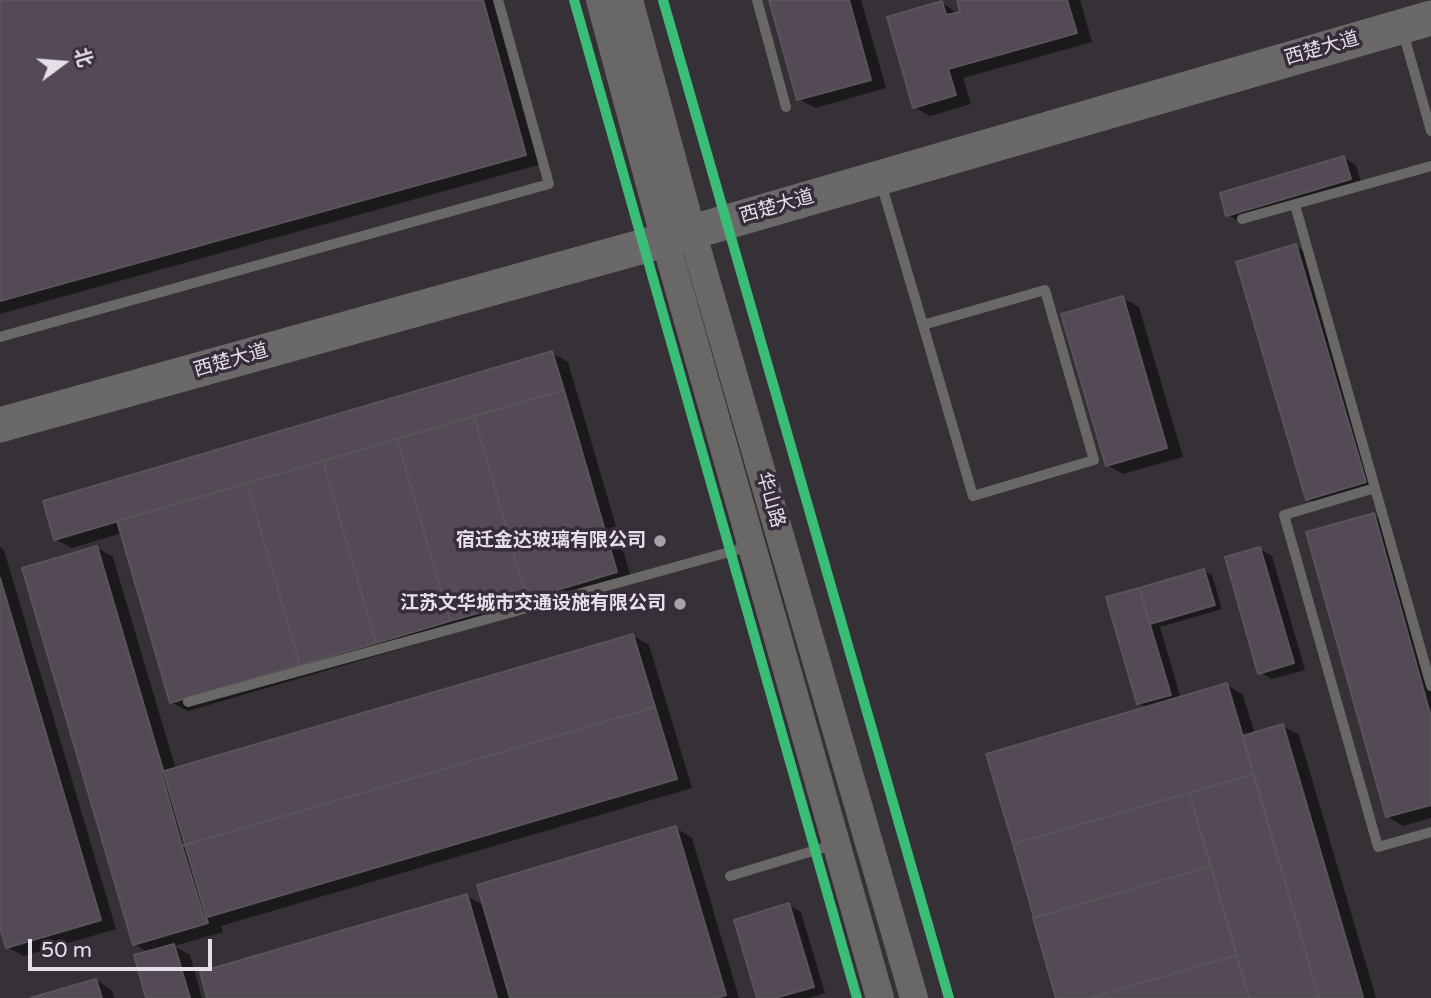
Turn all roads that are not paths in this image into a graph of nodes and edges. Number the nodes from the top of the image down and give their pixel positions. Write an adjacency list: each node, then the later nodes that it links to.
1 (498, 0): 14 (lane)
2 (600, 0): 12 (street, 华山路)
3 (629, 0): 12 (street, 华山路)
4 (757, 0): 6 (lane)
5 (1416, 22): 7 (lane); 9 (main road, 西楚大道)
6 (786, 107)
7 (1431, 131)
8 (1431, 166): 10 (lane)
9 (879, 177): 12 (main road, 西楚大道); 13 (lane)
10 (1295, 205): 11 (lane); 16 (lane)
11 (1242, 219)
12 (678, 236): 15 (main road, 西楚大道); 17 (street, 华山路)
13 (923, 325): 13 (lane)
14 (0, 337)
15 (0, 425)
16 (1376, 488): 18 (lane); 20 (lane)
17 (766, 542): 19 (lane); 21 (street, 华山路); 24 (street, 华山路)
18 (1431, 686)
19 (188, 702)
20 (1431, 832)
21 (836, 844): 22 (lane); 23 (street, 华山路)
22 (730, 876)
23 (880, 998)
24 (914, 998)

